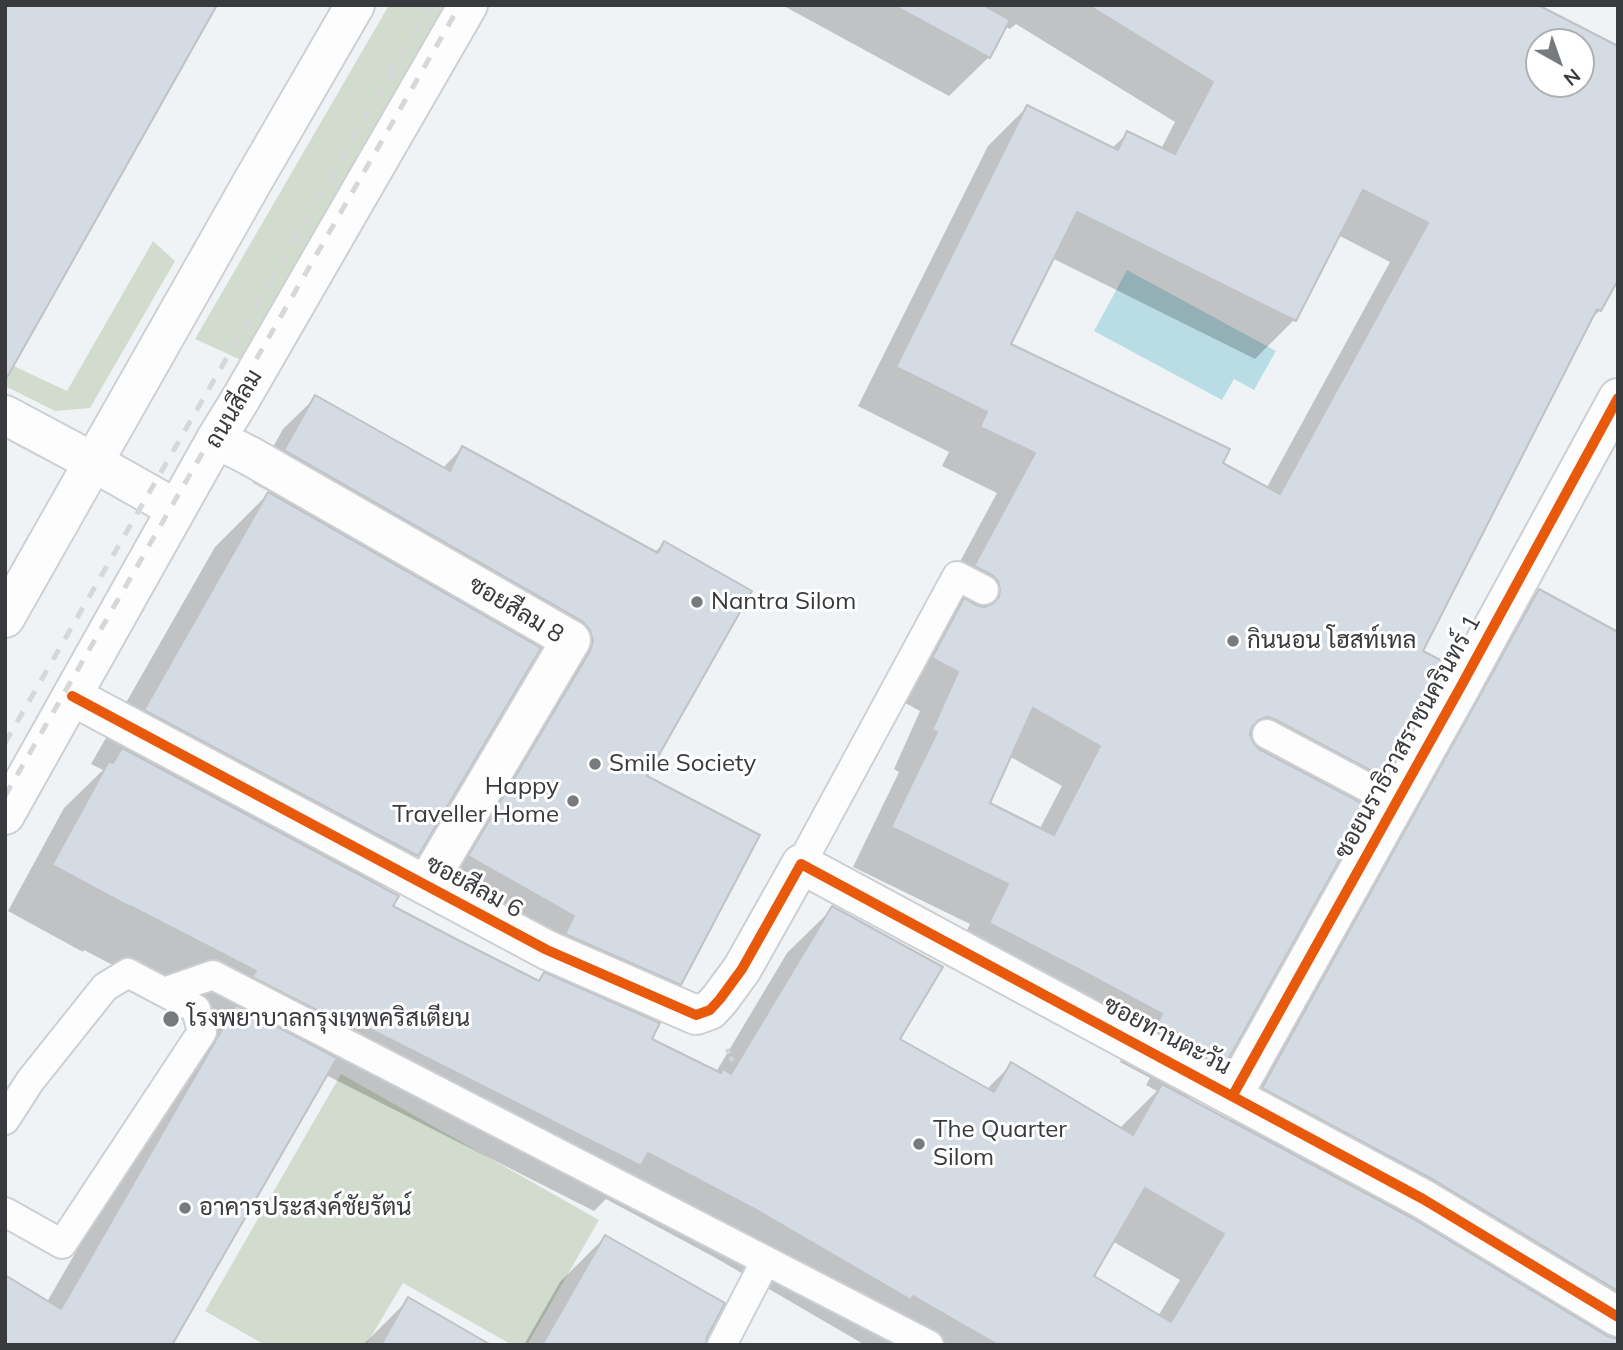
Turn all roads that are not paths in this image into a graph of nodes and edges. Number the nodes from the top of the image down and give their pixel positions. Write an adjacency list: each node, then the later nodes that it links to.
1 (355, 5): 6 (street)
2 (468, 5): 5 (street, ถนนสีลม)
3 (1618, 398): 12 (street, ซอยนราธิวาสราชนครินทร์ 1)
4 (5, 415): 6 (street)
5 (216, 439): 7 (street, ถนนสีลม); 15 (street, ซอยสีลม 8)
6 (93, 462): 7 (street); 9 (street)
7 (176, 509): 10 (street, ถนนสีลม)
8 (984, 590): 14 (lane, ซอยสีลม 6)
9 (5, 618)
10 (72, 696): 13 (street, ถนนสีลม); 15 (street, ซอยสีลม 6)
11 (1267, 734): 12 (lane)
12 (1397, 803): 17 (street, ซอยนราธิวาสราชนครินทร์ 1)
13 (5, 815)
14 (801, 864): 15 (street, ซอยสีลม 6); 17 (street, ซอยทานตะวัน)
15 (426, 885)
16 (164, 992): 18 (lane); 19 (lane); 20 (lane)
17 (1233, 1095): 21 (street, ซอยทานตะวัน)
18 (5, 1120)
19 (5, 1212)
20 (765, 1262): 22 (lane); 23 (lane)
21 (1618, 1317)
22 (722, 1345)
23 (929, 1345)

